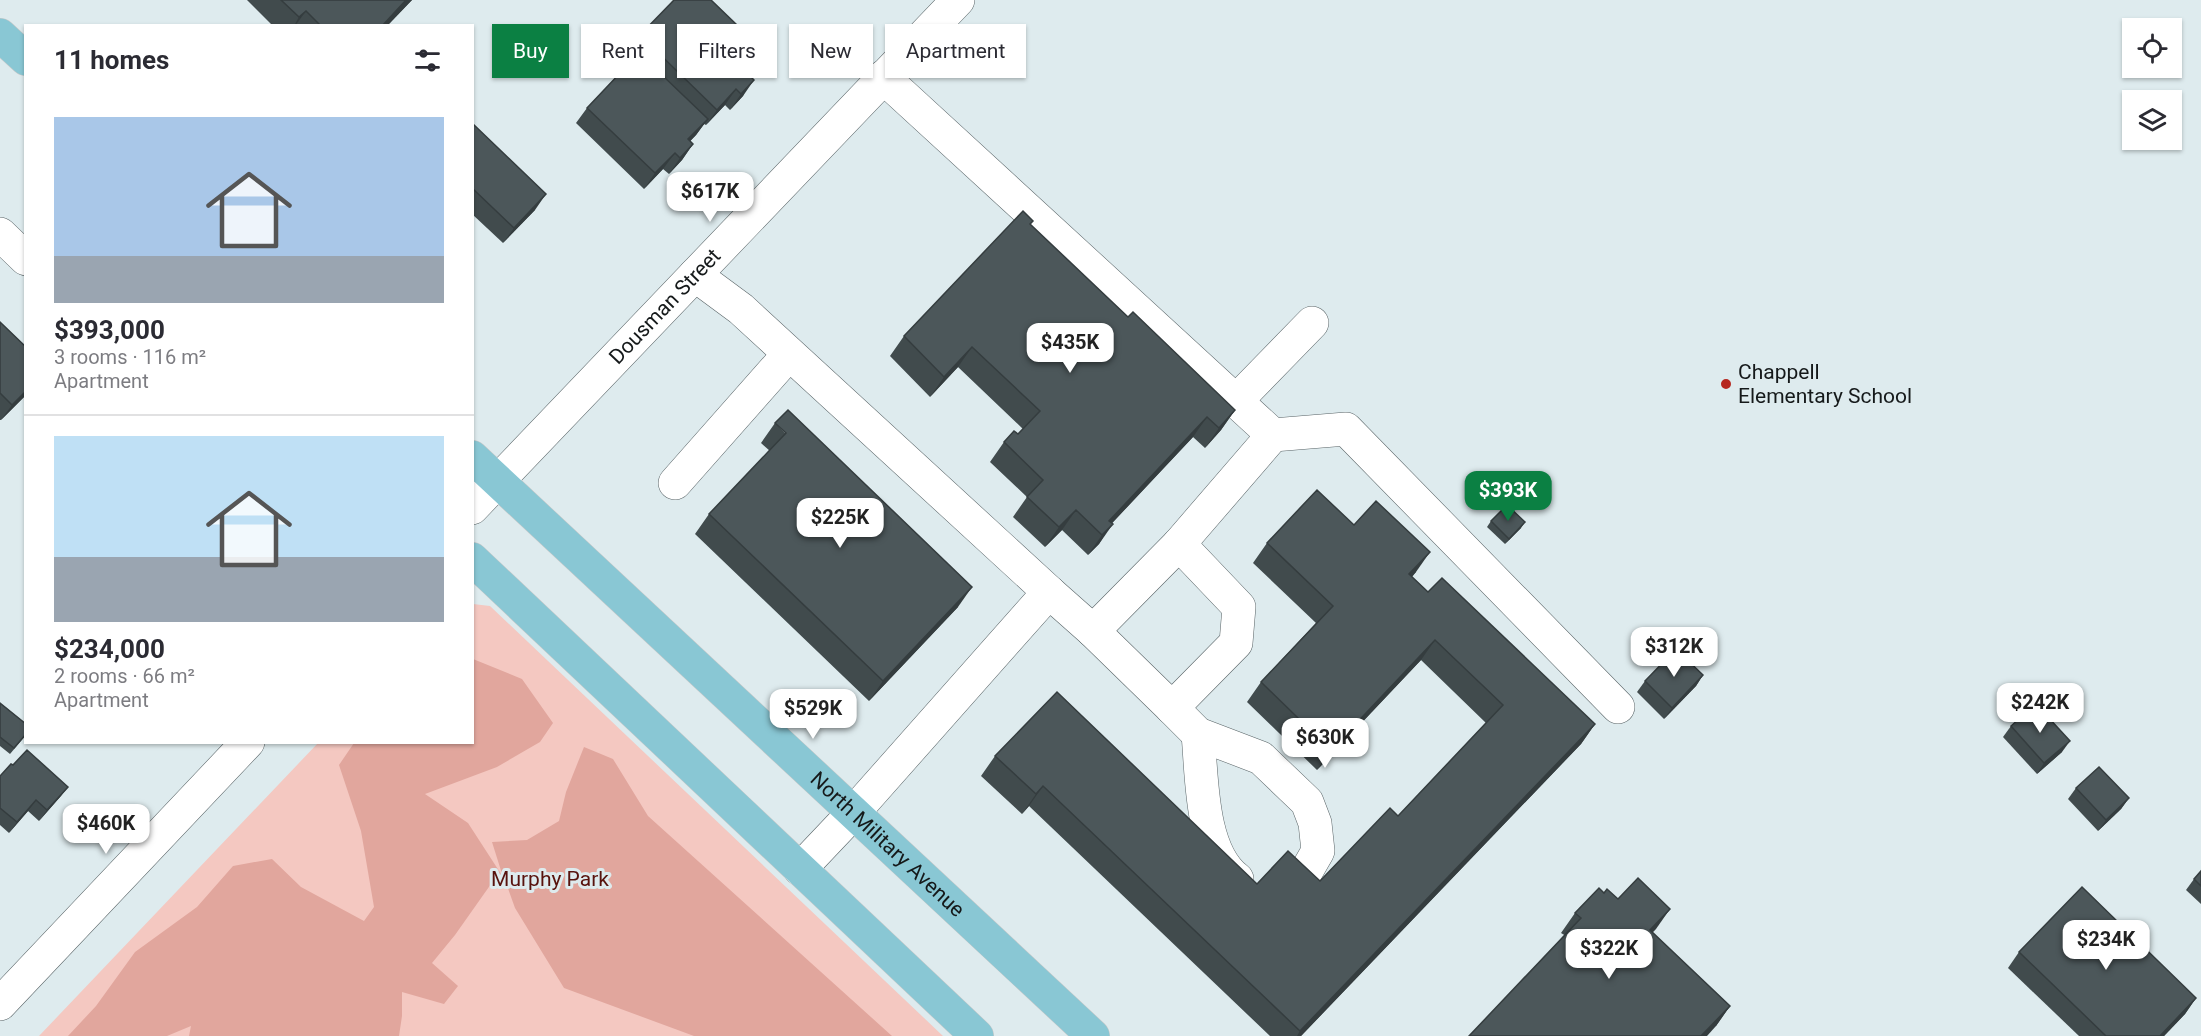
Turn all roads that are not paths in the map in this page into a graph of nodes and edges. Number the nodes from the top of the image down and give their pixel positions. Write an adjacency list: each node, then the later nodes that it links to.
1 (958, 0): 4 (street, Dousman Street)
2 (0, 35): 3 (main road)
3 (24, 57)
4 (883, 77): 7 (street, Dousman Street); 10 (street)
5 (0, 234): 6 (street)
6 (24, 257)
7 (695, 275): 9 (street); 13 (street, Dousman Street)
8 (1312, 323): 10 (street)
9 (789, 354): 14 (street); 18 (street)
10 (1236, 401): 11 (street)
11 (1273, 435): 16 (street); 20 (street)
12 (474, 459): 13 (main road, North Military Avenue)
13 (499, 481): 15 (street, Dousman Street); 24 (main road, North Military Avenue)
14 (675, 483)
15 (474, 506)
16 (1179, 544): 19 (street); 21 (street)
17 (474, 561): 25 (main road)
18 (1049, 592): 19 (street); 24 (street)
19 (1094, 631): 21 (street)
20 (1618, 707)
21 (1172, 708): 22 (street)
22 (1198, 734): 26 (street); 27 (street)
23 (246, 744): 28 (street)
24 (854, 812): 25 (street); 30 (main road, North Military Avenue)
25 (800, 869): 29 (main road)
26 (1295, 891)
27 (1254, 892)
28 (0, 1004)
29 (976, 1036)
30 (1093, 1036)

